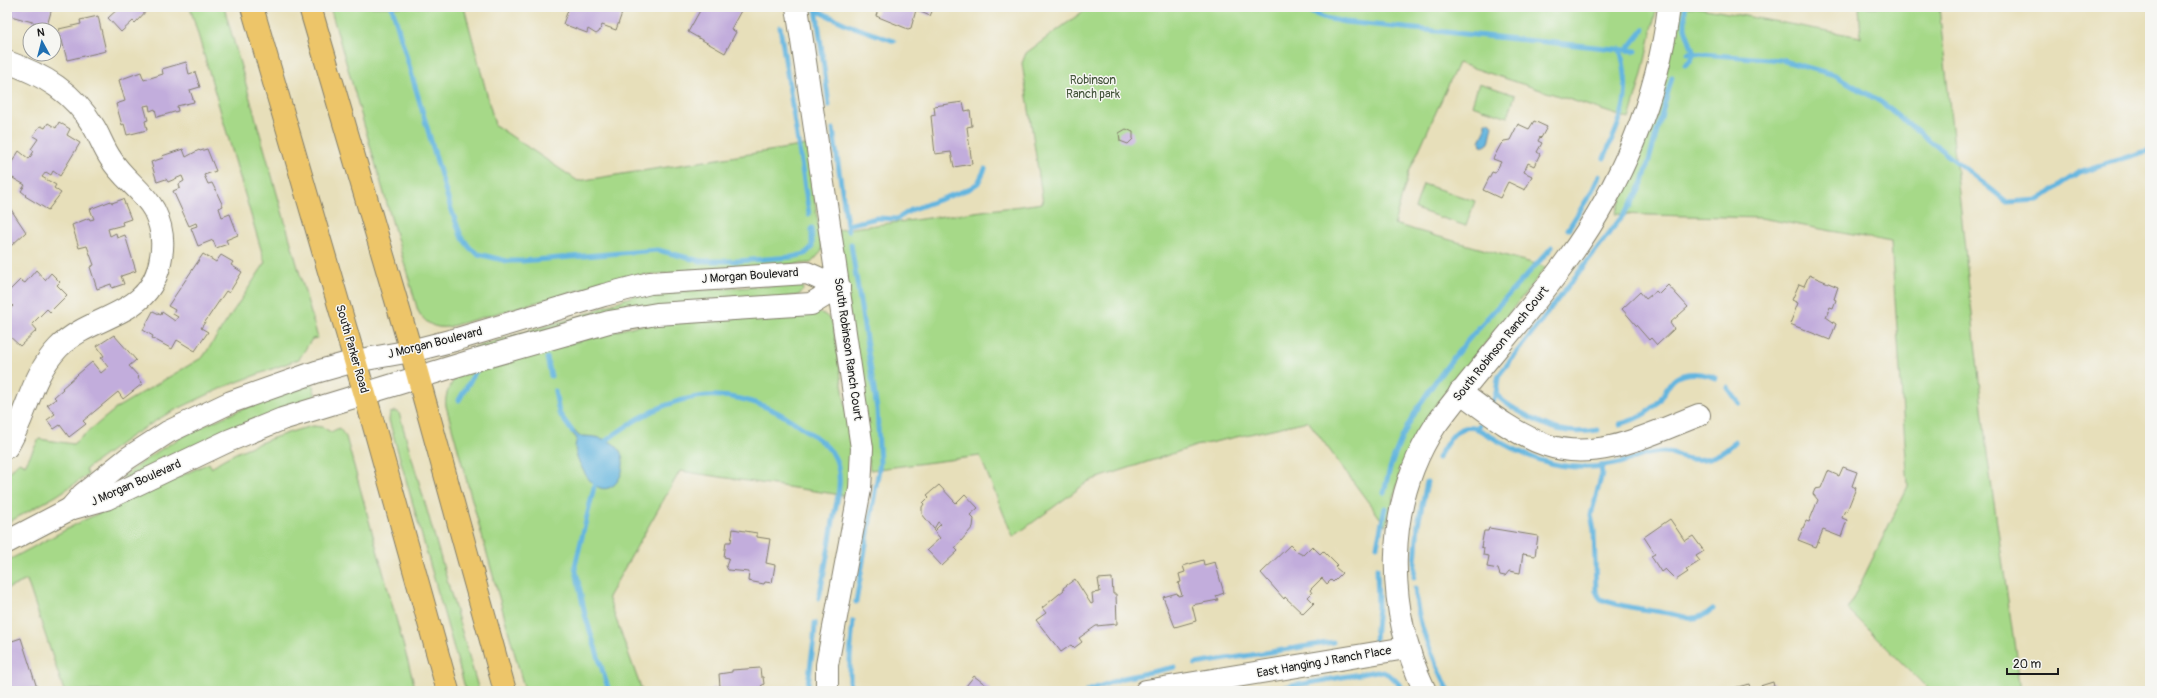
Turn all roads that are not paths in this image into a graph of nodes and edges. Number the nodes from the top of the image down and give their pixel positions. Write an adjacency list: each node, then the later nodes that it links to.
1 (252, 7): 8 (highway, South Parker Road)
2 (310, 7): 7 (highway)
3 (797, 7): 6 (street, South Robinson Ranch Court)
4 (1669, 7): 10 (street, South Robinson Ranch Court)
5 (7, 62): 13 (street)
6 (839, 287): 7 (street, J Morgan Boulevard); 9 (street, J Morgan Boulevard); 19 (street, South Robinson Ranch Court)
7 (411, 351): 8 (street, J Morgan Boulevard); 9 (highway)
8 (355, 361): 11 (highway, South Parker Road); 14 (street, J Morgan Boulevard)
9 (418, 377): 11 (street, J Morgan Boulevard); 18 (highway)
10 (1460, 392): 12 (street); 16 (street, South Robinson Ranch Court)
11 (365, 393): 14 (street, J Morgan Boulevard); 17 (highway, South Parker Road)
12 (1699, 415)
13 (7, 447)
14 (70, 508): 15 (street, J Morgan Boulevard)
15 (7, 542)
16 (1406, 648): 20 (street, East Hanging J Ranch Place); 21 (street, South Robinson Ranch Court)
17 (448, 691)
18 (505, 691)
19 (827, 691)
20 (1146, 691)
21 (1425, 691)

